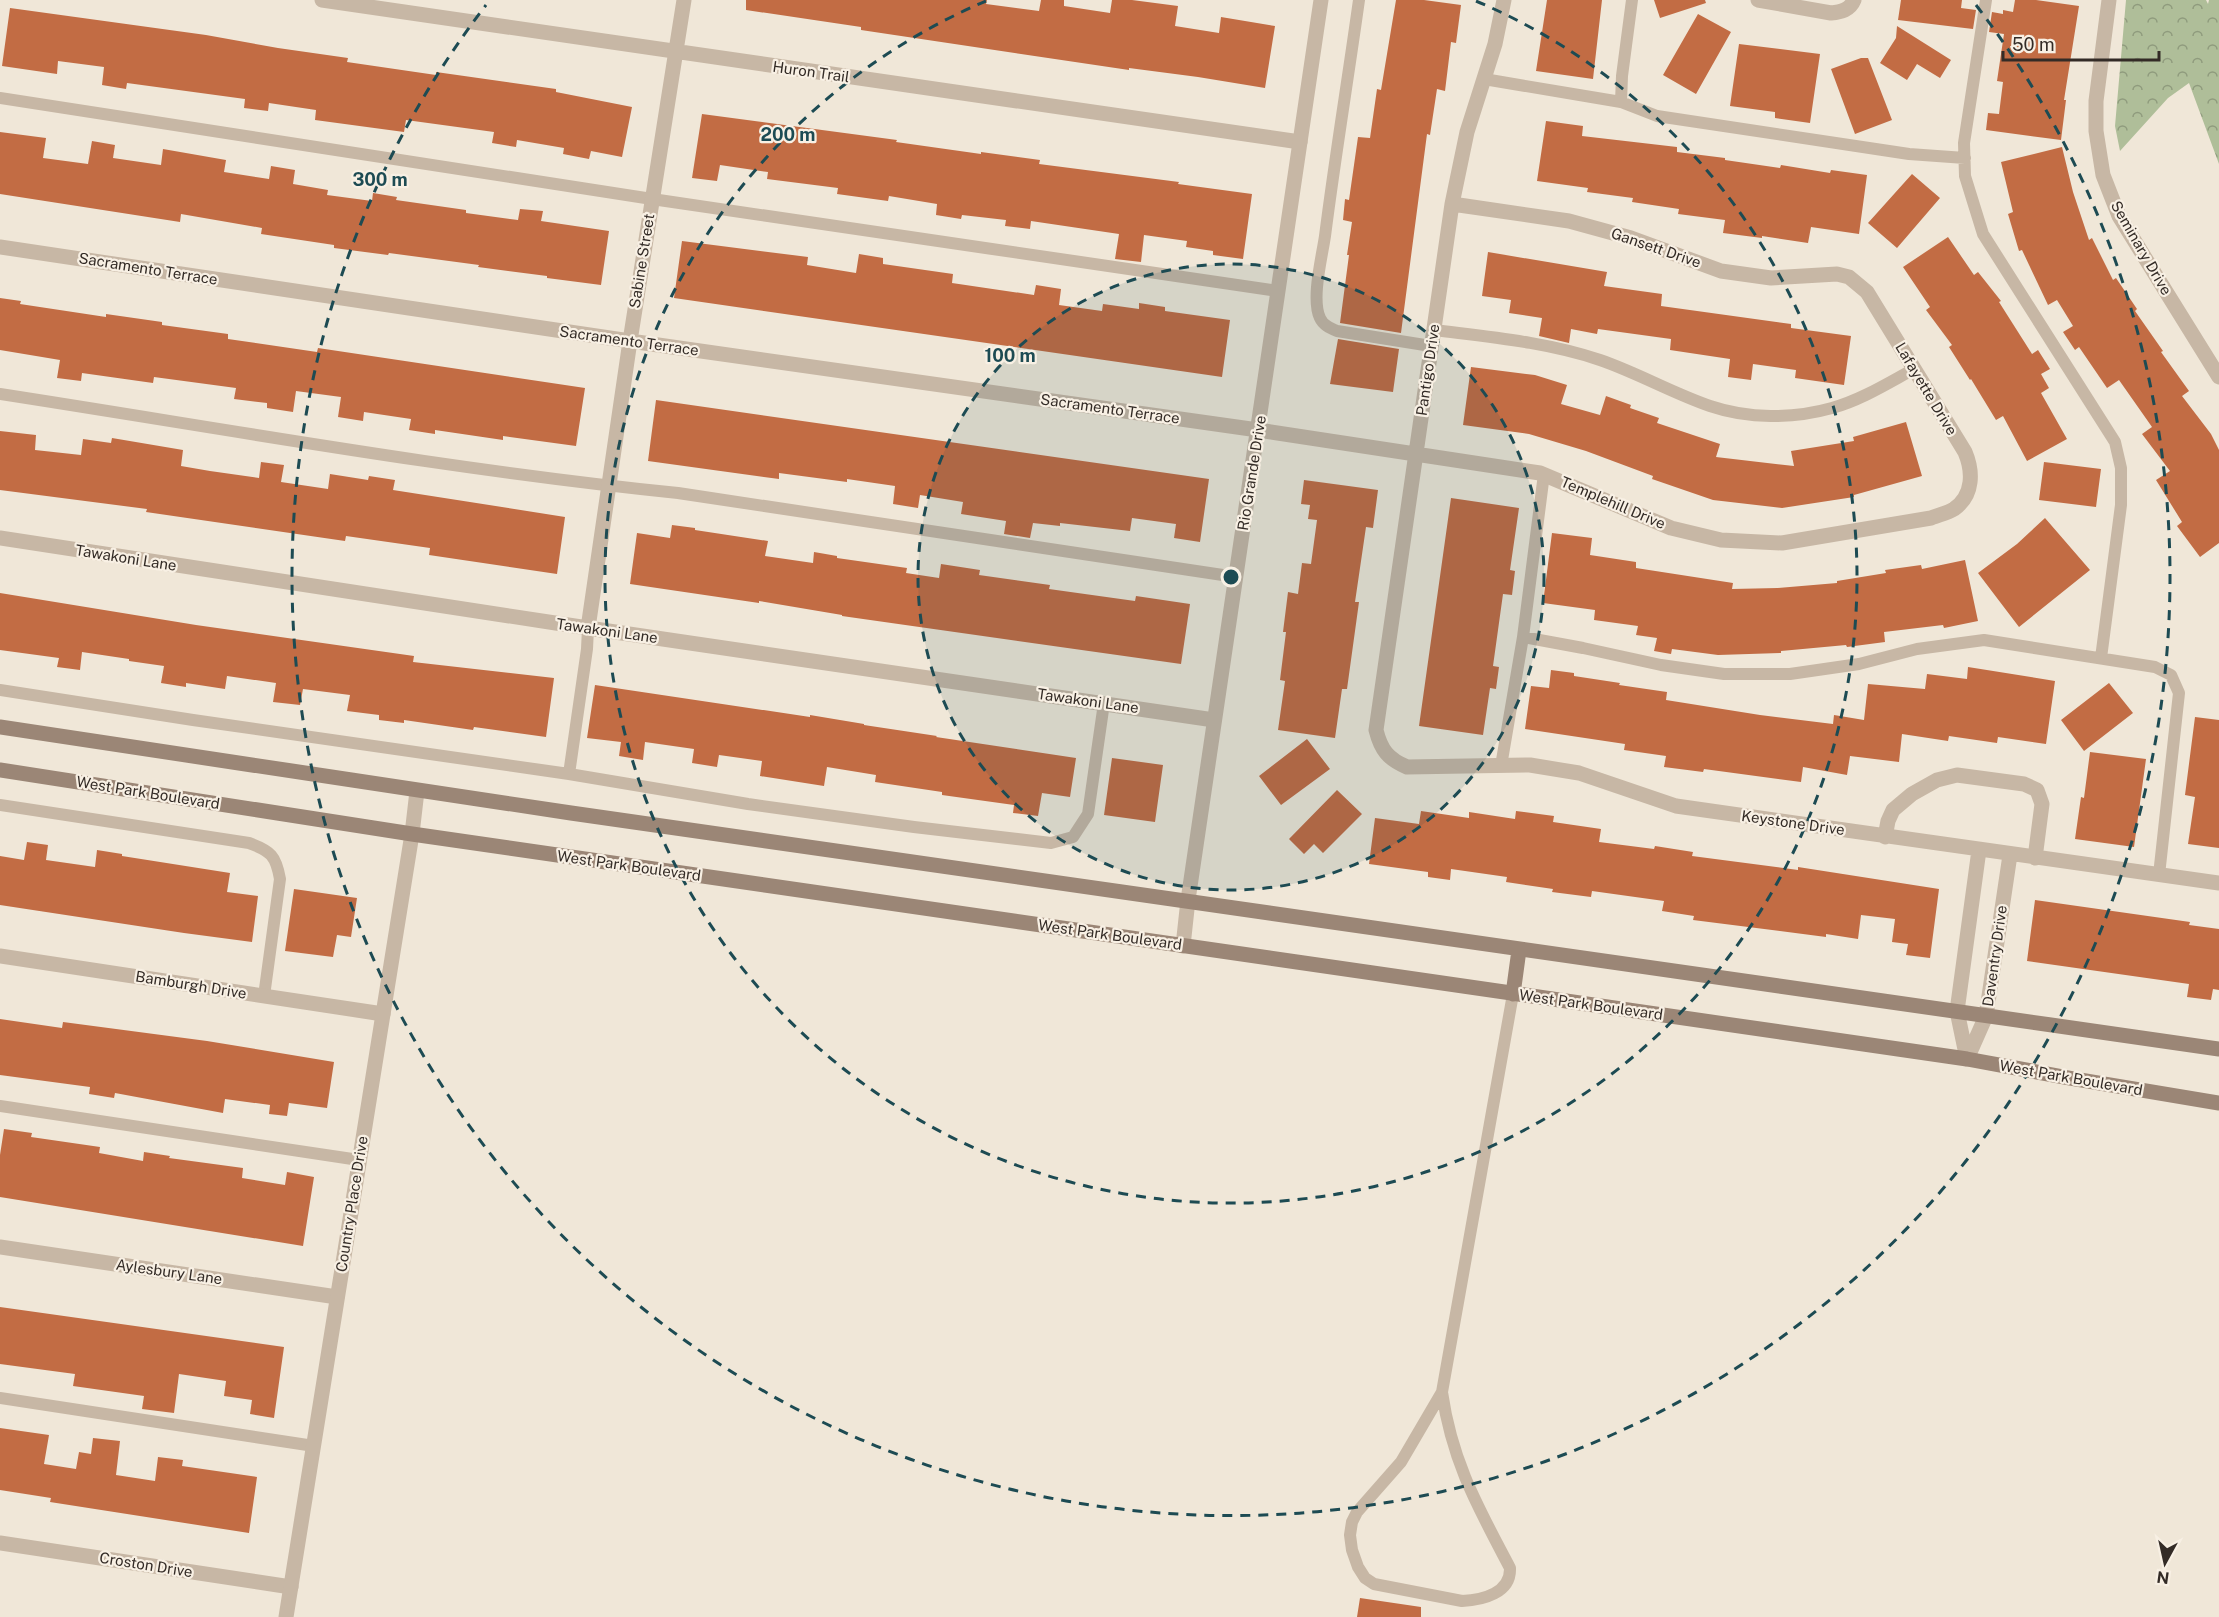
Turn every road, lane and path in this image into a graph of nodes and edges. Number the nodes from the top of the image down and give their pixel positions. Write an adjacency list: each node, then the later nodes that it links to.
1 (322, 0): 11 (street, Huron Trail)
2 (684, 0): 11 (street, Sabine Street)
3 (1321, 0): 15 (street, Rio Grande Drive)
4 (1359, 0): 24 (lane)
5 (1504, 0): 12 (street, Pantigo Drive)
6 (1632, 0): 14 (lane)
7 (1758, 0): 8 (street)
8 (1854, 0)
9 (1986, 0): 16 (lane)
10 (2109, 0): 26 (street, Seminary Drive)
11 (675, 53): 15 (street, Huron Trail); 17 (street, Sabine Street)
12 (1484, 79): 14 (lane); 18 (street, Pantigo Drive)
13 (0, 98): 17 (lane)
14 (1621, 102): 16 (lane)
15 (1300, 142): 21 (street, Rio Grande Drive)
16 (1965, 158): 37 (lane)
17 (652, 199): 21 (lane); 23 (street, Sabine Street)
18 (1452, 204): 20 (street, Gansett Drive); 22 (street, Pantigo Drive)
19 (0, 247): 23 (street, Sacramento Terrace)
20 (1859, 283): 25 (street, Lafayette Drive)
21 (1278, 291): 28 (street, Rio Grande Drive)
22 (1434, 330): 24 (street, Pantigo Drive); 25 (lane)
23 (630, 341): 28 (street, Sacramento Terrace); 31 (street, Sabine Street)
24 (1431, 346): 29 (street, Pantigo Drive)
25 (1914, 369): 32 (street, Lafayette Drive)
26 (2219, 377)
27 (0, 394): 31 (lane)
28 (1258, 430): 29 (street, Templehill Drive); 34 (street, Rio Grande Drive)
29 (1415, 454): 30 (street, Templehill Drive); 42 (street, Pantigo Drive)
30 (1544, 474): 32 (street, Templehill Drive); 36 (lane)
31 (609, 486): 34 (lane); 35 (street, Sabine Street)
32 (1962, 500)
33 (0, 538): 35 (street, Tawakoni Lane)
34 (1236, 577): 40 (street, Rio Grande Drive)
35 (588, 628): 39 (street, Tawakoni Lane); 45 (lane)
36 (1523, 638): 37 (lane); 43 (lane)
37 (2101, 658): 53 (lane)
38 (0, 690): 45 (lane)
39 (1104, 703): 40 (street, Tawakoni Lane); 45 (lane)
40 (1214, 720): 55 (street, Rio Grande Drive)
41 (0, 727): 46 (main road)
42 (1379, 743): 43 (street, Keystone Drive)
43 (1501, 766): 49 (street, Keystone Drive)
44 (0, 770): 48 (main road, West Park Boulevard)
45 (569, 774)
46 (417, 791): 48 (street, Country Place Drive); 55 (main road)
47 (0, 805): 60 (lane)
48 (412, 834): 56 (main road, West Park Boulevard); 62 (street, Country Place Drive)
49 (1885, 837): 50 (street, Keystone Drive); 52 (street)
50 (1979, 850): 51 (street, Keystone Drive); 61 (street, Daventry Drive)
51 (2010, 855): 52 (street, Keystone Drive); 63 (street, Daventry Drive)
52 (2035, 858): 53 (street, Keystone Drive)
53 (2159, 875): 54 (street, Keystone Drive)
54 (2219, 883)
55 (1188, 900): 56 (street, Rio Grande Drive); 57 (main road)
56 (1183, 945): 59 (main road, West Park Boulevard)
57 (1519, 950): 59 (main road); 61 (main road)
58 (0, 956): 60 (street, Bamburgh Drive)
59 (1513, 994): 65 (main road, West Park Boulevard); 71 (lane)
60 (264, 996): 62 (street, Bamburgh Drive)
61 (1957, 1011): 63 (main road); 65 (street, Daventry Drive)
62 (383, 1014): 68 (street, Country Place Drive)
63 (1986, 1016): 64 (main road); 65 (street, Daventry Drive)
64 (2219, 1049)
65 (1967, 1059): 66 (main road, West Park Boulevard)
66 (2219, 1103)
67 (0, 1106): 68 (lane)
68 (359, 1161): 70 (street, Country Place Drive)
69 (0, 1247): 70 (street, Aylesbury Lane)
70 (338, 1297): 73 (street, Country Place Drive)
71 (1442, 1392): 71 (lane)
72 (0, 1398): 73 (lane)
73 (314, 1446): 75 (street, Country Place Drive)
74 (0, 1543): 75 (street, Croston Drive)
75 (291, 1587): 76 (street, Country Place Drive)
76 (286, 1617)

